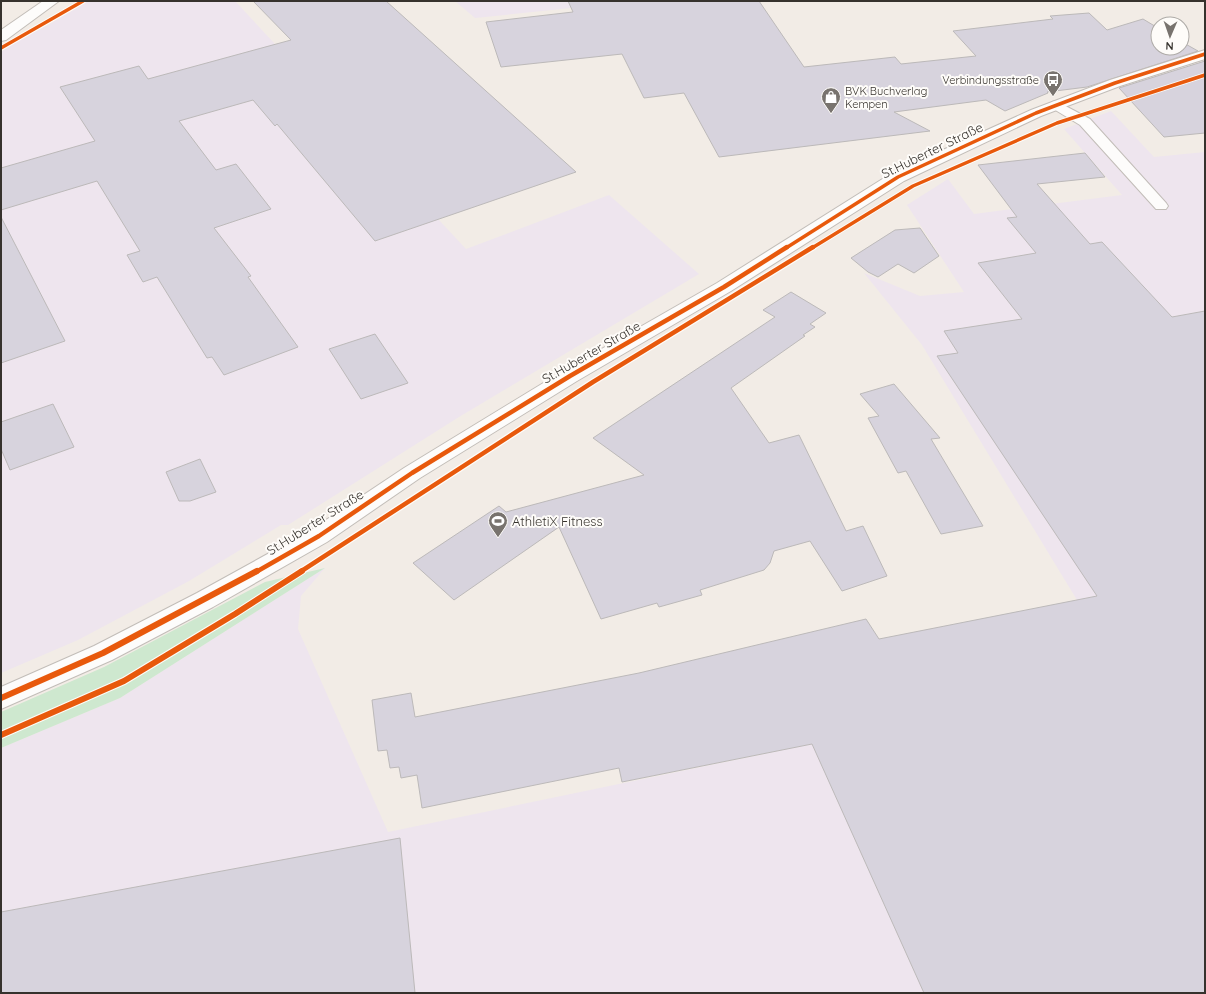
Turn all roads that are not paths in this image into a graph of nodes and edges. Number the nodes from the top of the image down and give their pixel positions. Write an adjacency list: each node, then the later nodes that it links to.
1 (52, 1): 2 (street)
2 (1, 37)
3 (1205, 54): 5 (street, St.Huberter Straße)
4 (1205, 68): 5 (street, St.Huberter Straße)
5 (1059, 106): 6 (lane); 7 (street, St.Huberter Straße)
6 (1161, 206)
7 (1, 698)

